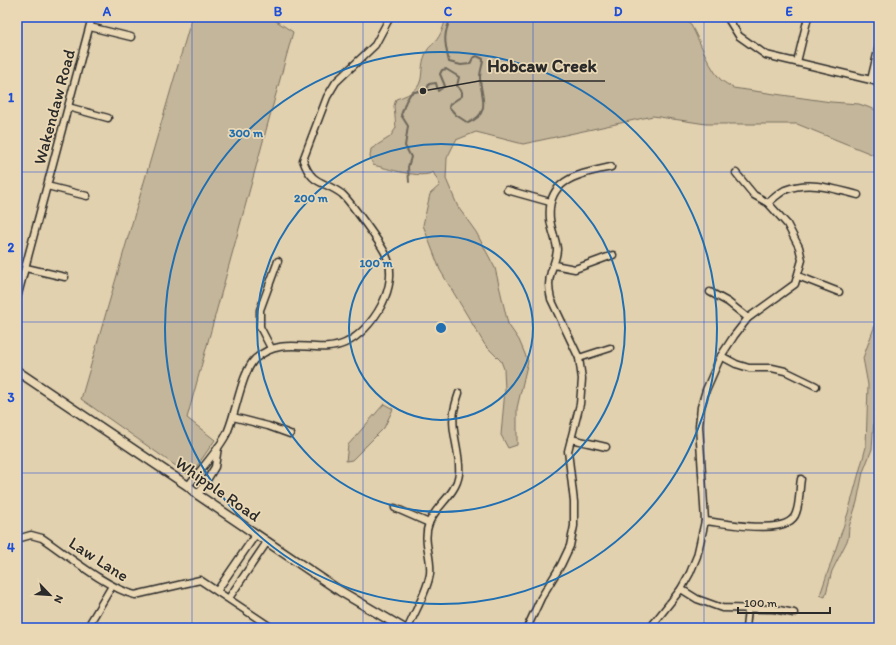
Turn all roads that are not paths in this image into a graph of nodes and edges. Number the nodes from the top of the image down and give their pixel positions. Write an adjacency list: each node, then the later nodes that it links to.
1 (92, 17): 5 (street, Wakendaw Road)
2 (390, 17): 31 (street)
3 (726, 17): 8 (street)
4 (808, 17): 8 (street)
5 (90, 27): 6 (street); 11 (street, Wakendaw Road)
6 (131, 37)
7 (879, 46): 9 (street)
8 (797, 62): 9 (street)
9 (871, 80): 10 (street)
10 (879, 84)
11 (68, 107): 12 (street); 15 (street, Wakendaw Road)
12 (108, 118)
13 (612, 167): 19 (street)
14 (736, 173): 20 (street)
15 (47, 186): 18 (street); 24 (street, Wakendaw Road)
16 (507, 190): 19 (street)
17 (858, 195): 20 (street)
18 (87, 196)
19 (550, 202): 23 (street)
20 (768, 203): 25 (street)
21 (614, 255): 23 (street)
22 (278, 261): 31 (street)
23 (554, 265): 34 (street)
24 (26, 268): 26 (street); 29 (street, Wakendaw Road)
25 (798, 276): 28 (street); 30 (street)
26 (65, 277)
27 (710, 292): 30 (street)
28 (839, 292)
29 (17, 298)
30 (748, 318): 33 (street)
31 (271, 348): 38 (street)
32 (610, 348): 34 (street)
33 (721, 356): 36 (street); 47 (street)
34 (579, 358): 40 (street)
35 (17, 371): 44 (main road, Whipple Road)
36 (816, 386)
37 (459, 393): 48 (street)
38 (233, 417): 39 (street); 41 (street)
39 (290, 434)
40 (571, 439): 42 (street); 62 (street)
41 (218, 446): 44 (street); 45 (street)
42 (606, 447)
43 (800, 479): 47 (street)
44 (188, 486): 45 (main road, Whipple Road)
45 (198, 495): 49 (main road, Whipple Road)
46 (395, 508): 48 (street)
47 (705, 521): 53 (street)
48 (429, 522): 61 (street)
49 (256, 534): 51 (main road, Whipple Road); 54 (street)
50 (17, 539): 52 (street, Law Lane)
51 (268, 542): 55 (street); 60 (main road, Whipple Road)
52 (112, 586): 54 (street, Law Lane); 58 (street)
53 (681, 589): 56 (street); 63 (street)
54 (217, 590): 55 (street, Law Lane)
55 (229, 598): 59 (street, Law Lane)
56 (748, 609): 57 (street); 64 (street)
57 (794, 613)
58 (87, 628)
59 (272, 628)
60 (403, 628)
61 (408, 628)
62 (527, 628)
63 (650, 628)
64 (746, 628)

